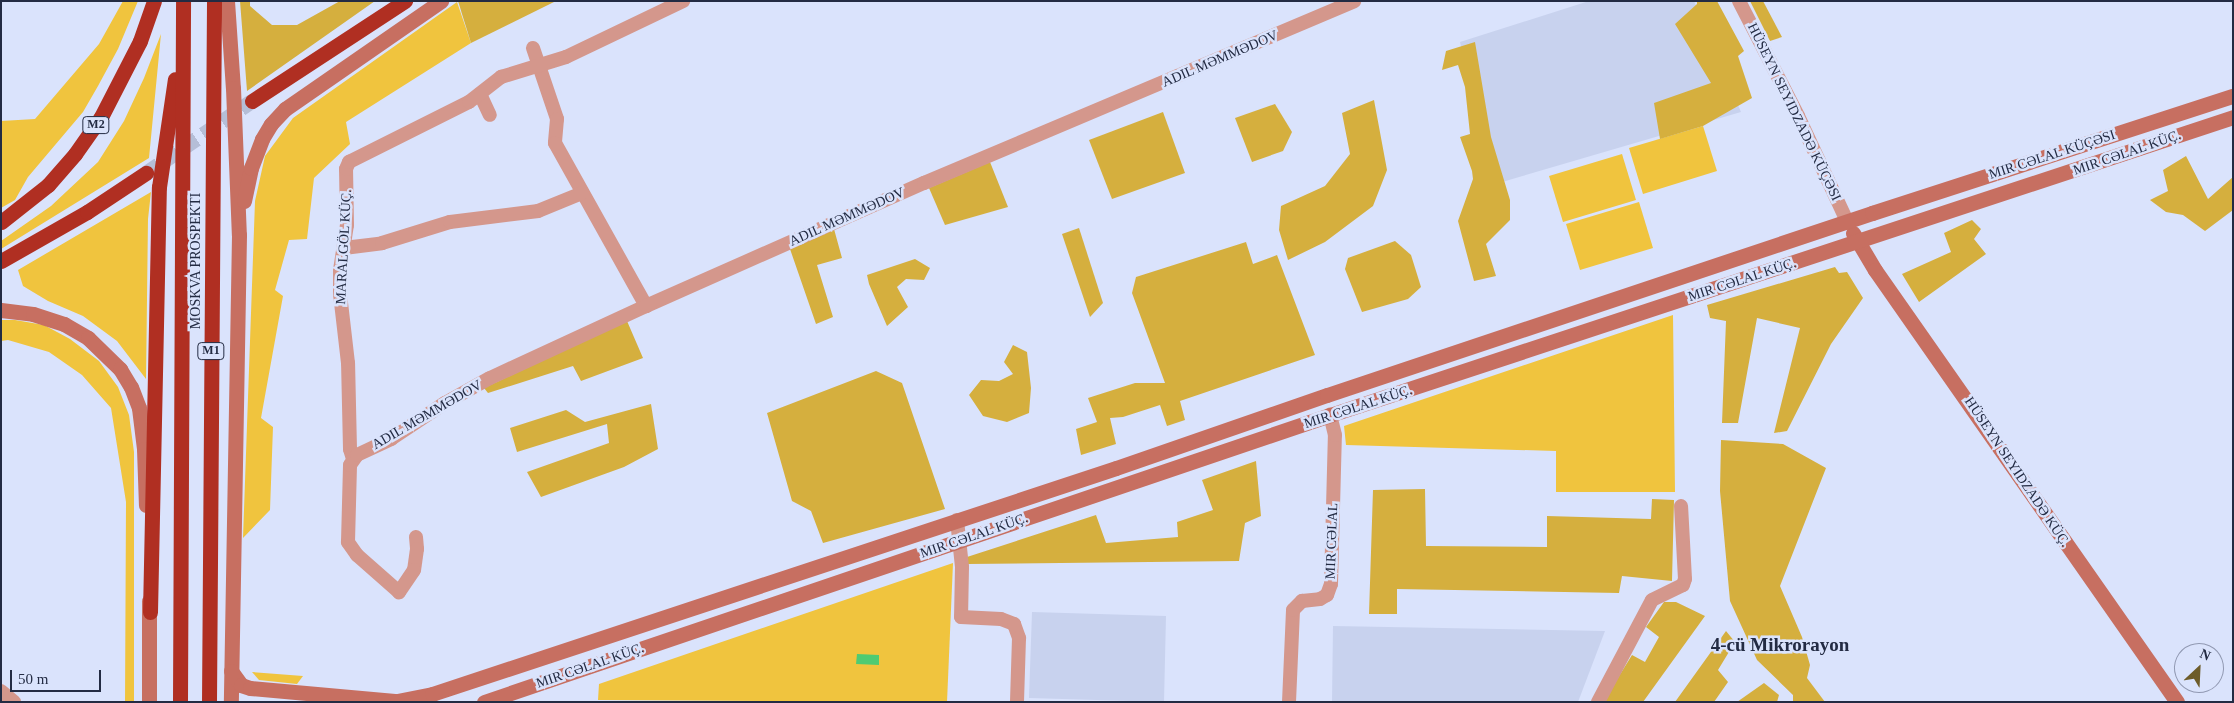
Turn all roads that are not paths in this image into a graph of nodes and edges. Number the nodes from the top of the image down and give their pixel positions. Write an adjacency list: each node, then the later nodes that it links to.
1 (154, 1): 21 (highway, M2)
2 (182, 1): 10 (highway, MOSKVA PROSPEKTI / M1)
3 (214, 1): 43 (highway, MOSKVA PROSPEKTI / M1)
4 (226, 1): 23 (street)
5 (405, 1): 15 (highway)
6 (441, 1): 23 (street)
7 (683, 1): 12 (street, MARALGÖL KÜÇ.)
8 (1354, 1): 27 (street, ADIL MƏMMƏDOV)
9 (1739, 1): 22 (street, HÜSEYN SEYIDZADƏ KÜÇƏSI)
10 (183, 34): 35 (highway); 42 (highway, MOSKVA PROSPEKTI / M1)
11 (533, 48): 12 (street)
12 (540, 66): 13 (street, MARALGÖL KÜÇ.); 19 (street)
13 (480, 94): 16 (street); 25 (street, MARALGÖL KÜÇ.)
14 (2233, 96): 20 (street, MIR CƏLAL KÜÇƏSI)
15 (252, 101)
16 (490, 116)
17 (2233, 118): 24 (street, MIR CƏLAL KÜÇ.)
18 (146, 173): 26 (highway)
19 (582, 193): 25 (street); 27 (street)
20 (1872, 213): 22 (street, MIR CƏLAL KÜÇ.)
21 (1, 222)
22 (1848, 223): 24 (street, HÜSEYN SEYIDZADƏ KÜÇ.); 32 (street, MIR CƏLAL KÜÇ.)
23 (239, 235): 38 (street)
24 (1857, 242): 29 (street, MIR CƏLAL KÜÇ.); 50 (street, HÜSEYN SEYIDZADƏ KÜÇ.)
25 (344, 248): 30 (street, MARALGÖL KÜÇ.)
26 (1, 261)
27 (646, 306): 30 (street, ADIL MƏMMƏDOV)
28 (1, 310): 35 (street)
29 (1330, 415): 34 (street, MIR CƏLAL KÜÇ.); 48 (street, MIR CƏLAL)
30 (353, 459): 33 (street, MARALGÖL KÜÇ.)
31 (1681, 506): 49 (street)
32 (957, 520): 34 (street); 36 (street, MIR CƏLAL KÜÇ.)
33 (416, 537)
34 (960, 541): 37 (street, MIR CƏLAL KÜÇ.); 47 (street)
35 (150, 612): 41 (street)
36 (589, 643): 37 (street); 45 (street, MIR CƏLAL KÜÇ.)
37 (596, 664): 46 (street, MIR CƏLAL KÜÇ.)
38 (231, 671): 44 (street); 45 (street, MIR CƏLAL KÜÇ.)
39 (1, 691): 40 (street)
40 (14, 702)
41 (149, 702)
42 (180, 702)
43 (209, 702)
44 (231, 702)
45 (397, 702)
46 (484, 702)
47 (1017, 702)
48 (1289, 702)
49 (1598, 702)
50 (2177, 702)

